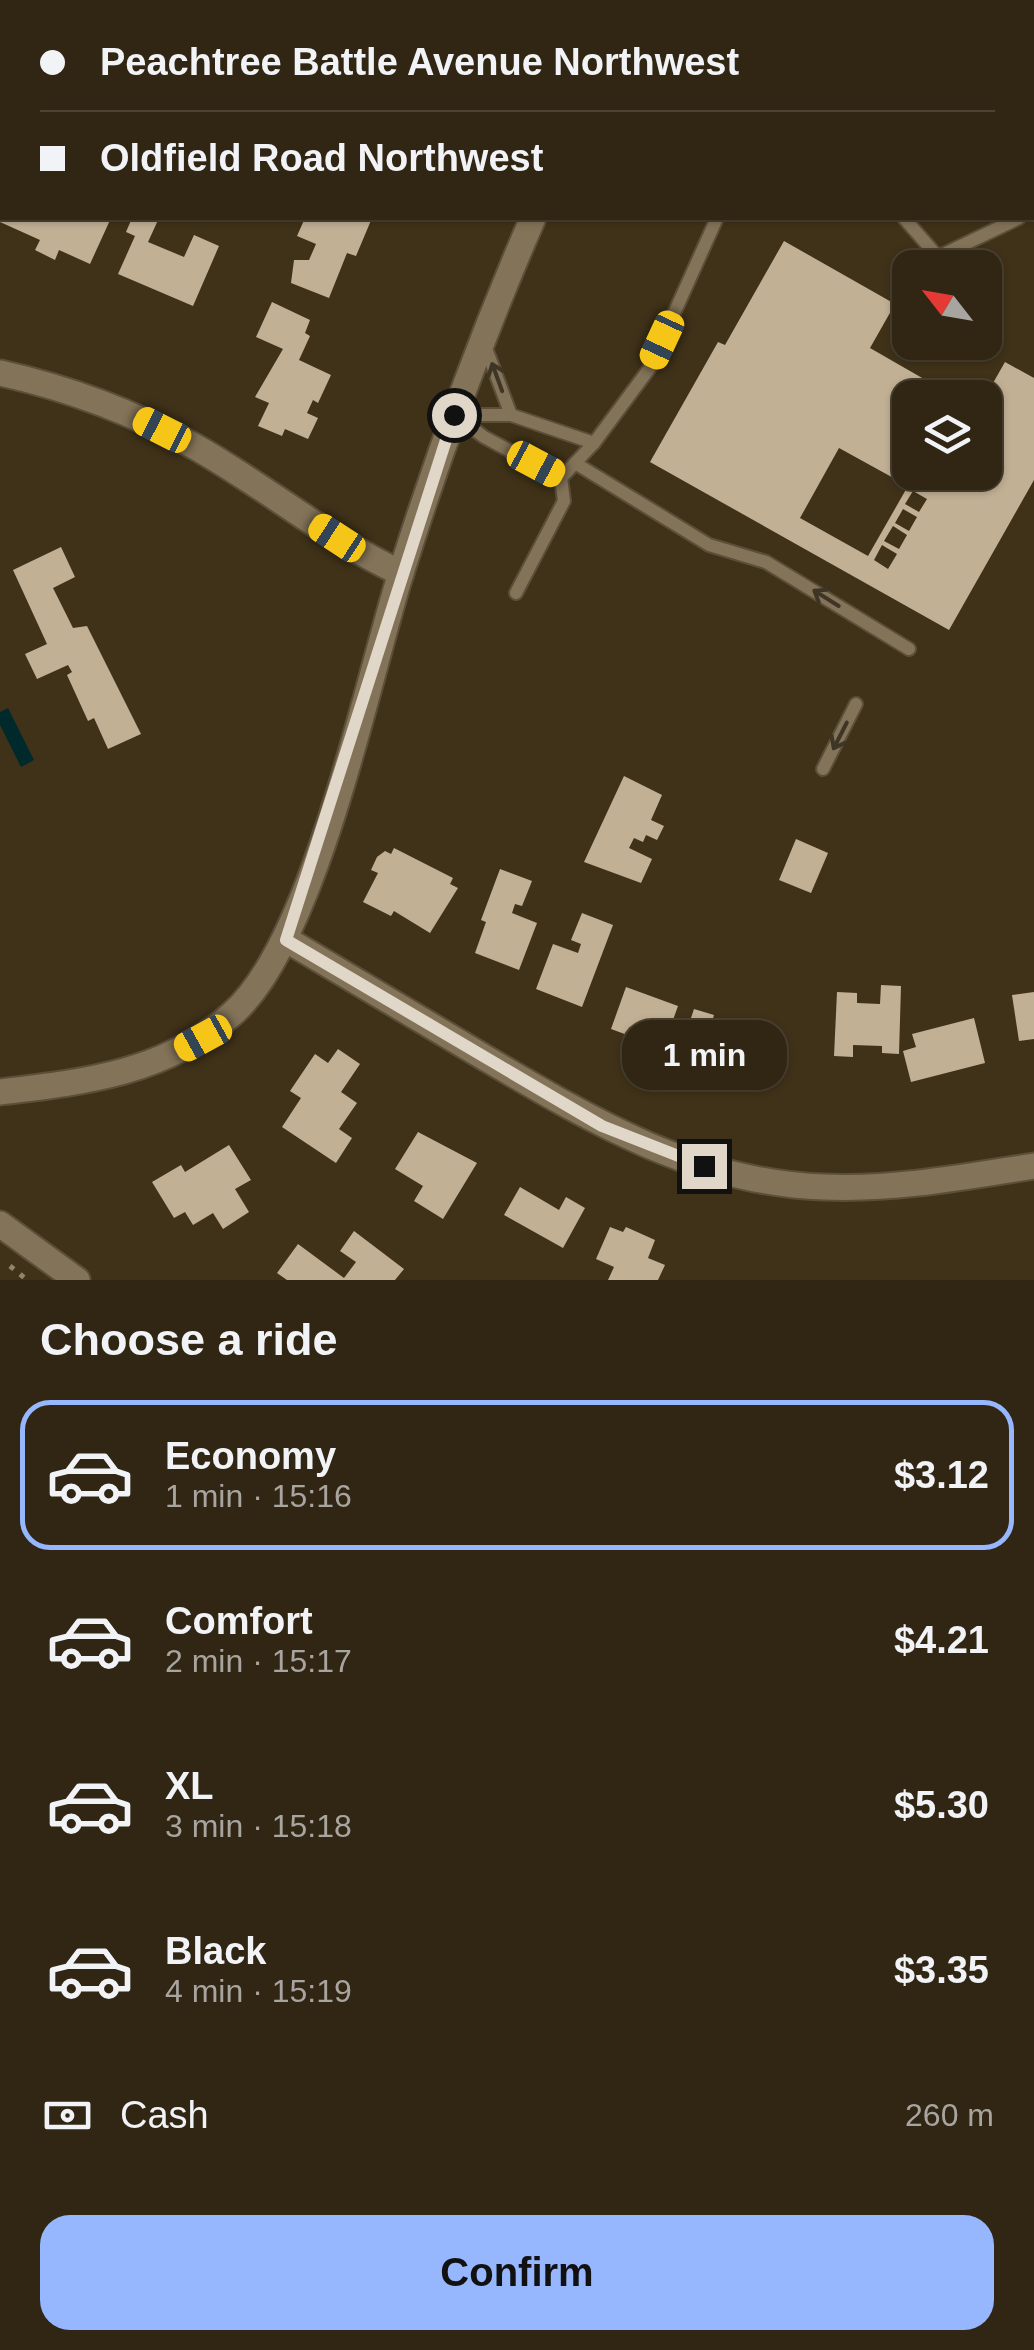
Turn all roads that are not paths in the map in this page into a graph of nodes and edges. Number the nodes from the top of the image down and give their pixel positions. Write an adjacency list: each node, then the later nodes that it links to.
1 (532, 220): 5 (street)
2 (716, 220): 9 (lane)
3 (906, 220): 4 (lane)
4 (1015, 220)
5 (483, 339): 7 (street); 8 (lane, one-way to 5)
6 (0, 373): 12 (street)
7 (454, 415): 8 (lane); 11 (lane); 12 (street)
8 (511, 416): 9 (lane)
9 (594, 443): 10 (lane)
10 (575, 463): 11 (lane); 14 (lane, one-way to 10)
11 (561, 478): 13 (lane)
12 (401, 574): 17 (street)
13 (516, 593)
14 (910, 649)
15 (856, 704): 16 (lane, one-way to 16)
16 (822, 769)
17 (286, 940): 18 (street); 19 (street)
18 (0, 1092)
19 (1034, 1166)
20 (0, 1224): 21 (street)
21 (77, 1280)

